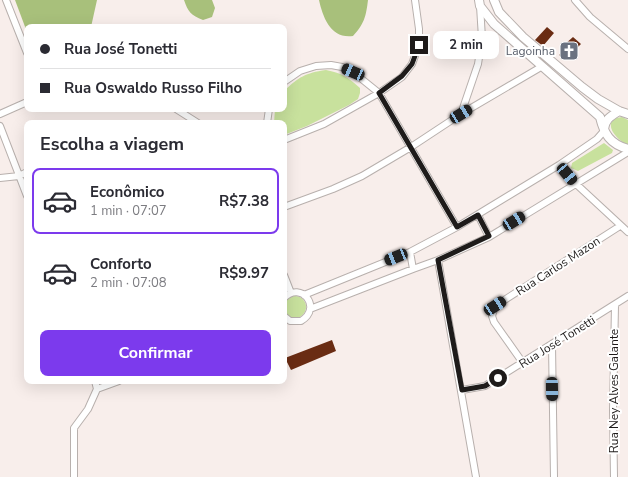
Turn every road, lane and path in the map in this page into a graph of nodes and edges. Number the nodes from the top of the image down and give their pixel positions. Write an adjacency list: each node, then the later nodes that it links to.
1 (6, 0): 6 (street)
2 (415, 0): 10 (street)
3 (494, 0): 12 (street)
4 (575, 0): 7 (street)
5 (480, 3): 8 (street); 15 (street)
6 (24, 45)
7 (628, 49)
8 (541, 67): 15 (street); 19 (street)
9 (287, 80): 10 (street)
10 (379, 93): 20 (street); 21 (street)
11 (24, 103): 14 (street)
12 (619, 111): 16 (street); 19 (street)
13 (181, 112): 17 (street)
14 (0, 114)
15 (461, 114): 21 (street)
16 (628, 114)
17 (193, 120)
18 (0, 126): 25 (street)
19 (604, 131): 22 (street); 23 (street)
20 (287, 139)
21 (411, 147): 29 (street); 32 (street)
22 (628, 150): 27 (street)
23 (559, 165): 27 (street); 30 (street)
24 (24, 174): 25 (street)
25 (19, 176): 26 (street); 28 (street)
26 (0, 178)
27 (575, 183): 31 (street); 34 (street)
28 (24, 188)
29 (287, 206)
30 (478, 215): 32 (street); 34 (street)
31 (620, 226): 33 (street); 47 (street, Rua Carlos Mazon)
32 (457, 227): 35 (street)
33 (628, 232)
34 (489, 236): 36 (street)
35 (410, 252): 37 (street); 40 (street)
36 (438, 260): 37 (street); 51 (street)
37 (413, 269): 44 (street)
38 (287, 283): 39 (street)
39 (291, 293): 40 (street); 41 (street)
40 (304, 295): 44 (street)
41 (287, 296)
42 (628, 296): 43 (street, Rua José Tonetti)
43 (615, 305): 46 (street, Rua José Tonetti); 55 (street, Rua Ney Alves Galante)
44 (310, 309): 45 (street)
45 (287, 319)
46 (552, 345): 47 (street, Rua José Tonetti); 54 (street)
47 (523, 363): 51 (street, Rua José Tonetti)
48 (96, 384): 50 (street)
49 (111, 384): 50 (street)
50 (97, 389): 52 (street)
51 (462, 390): 53 (street)
52 (74, 477)
53 (476, 477)
54 (554, 477)
55 (614, 477)

